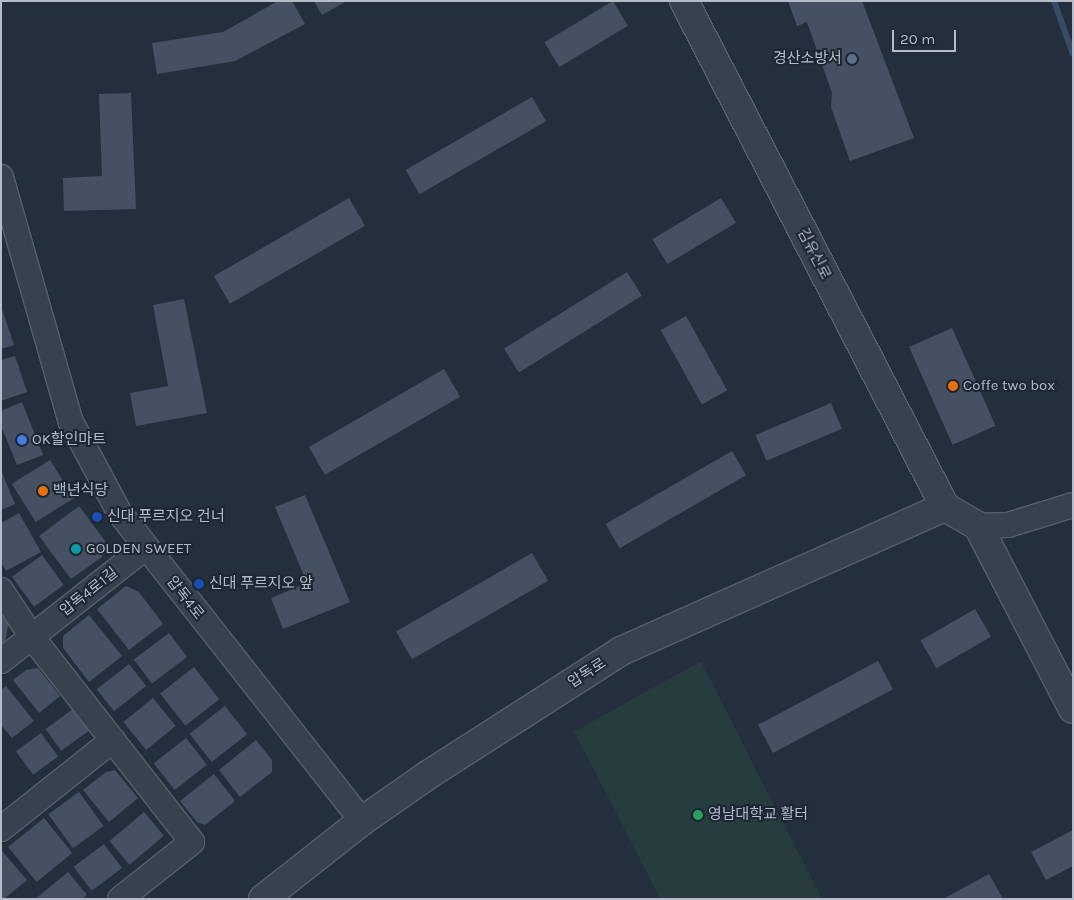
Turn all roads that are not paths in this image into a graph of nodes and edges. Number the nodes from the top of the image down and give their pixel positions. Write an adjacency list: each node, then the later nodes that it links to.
1 (684, 1): 5 (street, 김유신로)
2 (1, 177): 3 (street, 압독4로)
3 (7, 218): 7 (street, 압독4로)
4 (1073, 505): 6 (street)
5 (945, 507): 6 (street); 13 (street, 압독로)
6 (978, 526): 11 (street)
7 (146, 546): 9 (street, 압독4로1길); 13 (street, 압독4로)
8 (1, 590): 9 (street)
9 (32, 637): 10 (street, 압독4로1길); 12 (street)
10 (1, 661)
11 (1073, 709)
12 (112, 740): 14 (street); 15 (street)
13 (362, 821): 16 (street, 압독로)
14 (1, 829)
15 (120, 899)
16 (263, 899)

